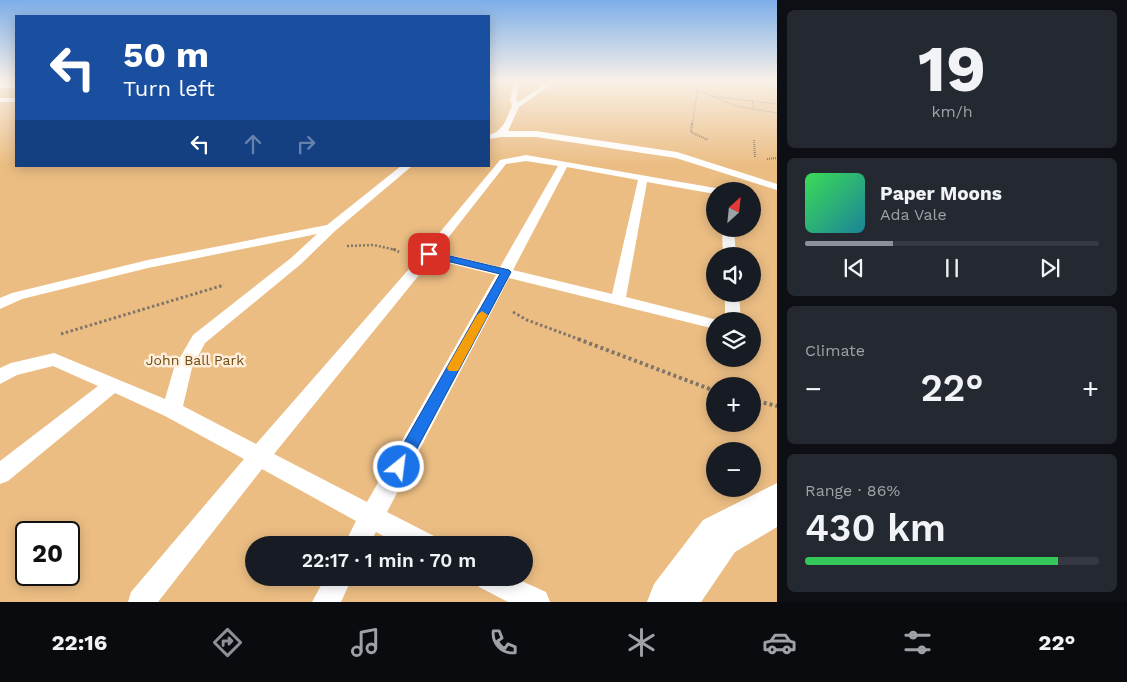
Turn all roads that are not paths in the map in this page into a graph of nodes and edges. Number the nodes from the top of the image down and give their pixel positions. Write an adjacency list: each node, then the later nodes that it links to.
1 (515, 109): 2 (lane)
2 (501, 134): 3 (lane); 7 (lane)
3 (490, 136)
4 (564, 164): 6 (lane); 10 (lane); 11 (lane)
5 (406, 167): 9 (lane)
6 (643, 178): 8 (lane); 12 (lane)
7 (777, 188)
8 (706, 189)
9 (331, 228): 13 (lane); 17 (lane)
10 (429, 254): 11 (lane); 18 (lane)
11 (506, 272): 12 (lane); 21 (lane)
12 (618, 300): 14 (lane)
13 (0, 304)
14 (706, 322)
15 (0, 377): 16 (lane)
16 (113, 384): 17 (lane); 19 (lane)
17 (172, 410): 18 (lane)
18 (258, 457): 21 (lane); 26 (lane)
19 (0, 474)
20 (777, 504): 29 (street)
21 (371, 518): 22 (lane); 23 (lane)
22 (361, 536)
23 (407, 536)
24 (335, 586): 27 (lane)
25 (504, 586): 28 (lane)
26 (141, 602)
27 (326, 602)
28 (536, 602)
29 (672, 602)

